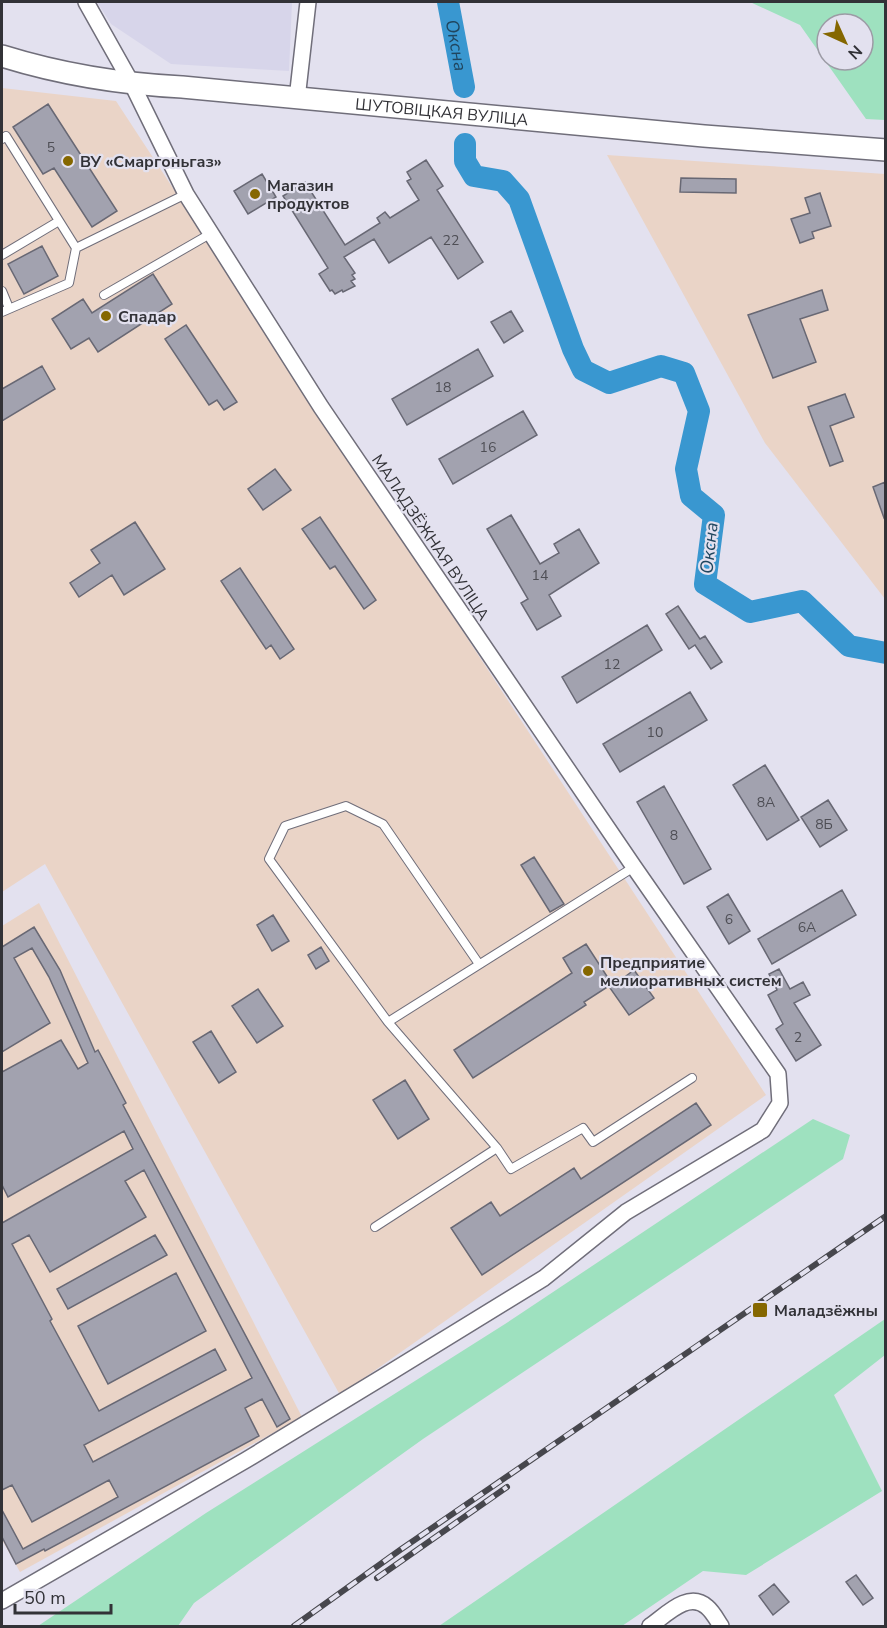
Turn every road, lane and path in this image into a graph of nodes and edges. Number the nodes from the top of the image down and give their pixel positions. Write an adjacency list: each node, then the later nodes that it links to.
1 (86, 2): 4 (street, МАЛАДЗЁЖНАЯ ВУЛІЦА)
2 (308, 2): 5 (street)
3 (2, 56): 4 (main road, ШУТОВІЦКАЯ ВУЛІЦА)
4 (132, 84): 5 (main road, ШУТОВІЦКАЯ ВУЛІЦА); 8 (street, МАЛАДЗЁЖНАЯ ВУЛІЦА)
5 (297, 99): 7 (main road, ШУТОВІЦКАЯ ВУЛІЦА)
6 (2, 139): 9 (lane)
7 (885, 150)
8 (186, 194): 10 (street, МАЛАДЗЁЖНАЯ ВУЛІЦА); 11 (lane)
9 (59, 221): 11 (lane); 12 (lane)
10 (210, 234): 14 (lane); 16 (street, МАЛАДЗЁЖНАЯ ВУЛІЦА)
11 (76, 248): 15 (lane)
12 (2, 255)
13 (2, 291): 15 (lane)
14 (104, 296)
15 (5, 310)
16 (634, 867): 17 (lane); 22 (street, МАЛАДЗЁЖНАЯ ВУЛІЦА)
17 (479, 964): 18 (lane); 18 (lane)
18 (388, 1022): 20 (lane)
19 (692, 1078): 20 (lane)
20 (497, 1148): 21 (lane)
21 (375, 1227)
22 (2, 1601)
23 (650, 1626): 24 (street)
24 (721, 1626)

